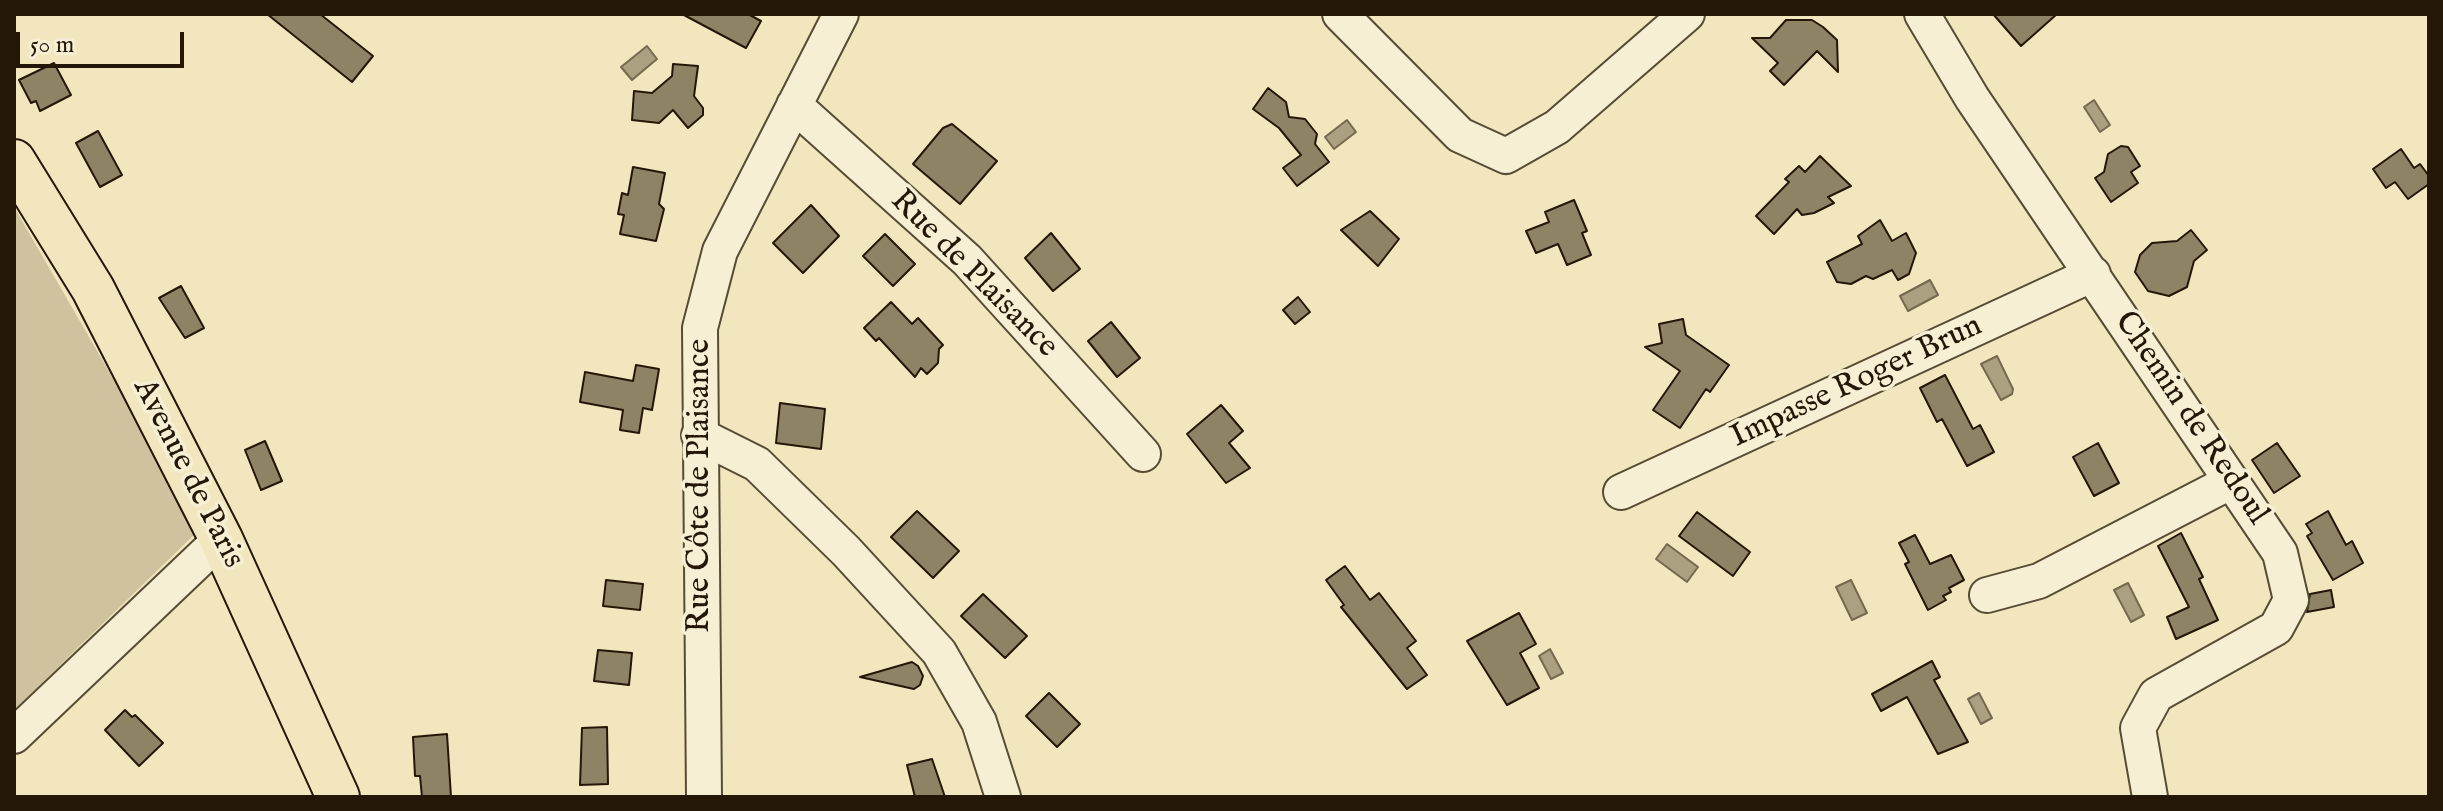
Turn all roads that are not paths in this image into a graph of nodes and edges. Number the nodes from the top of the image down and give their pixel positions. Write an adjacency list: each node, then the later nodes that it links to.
1 (841, 14): 5 (street, Rue Côte de Plaisance)
2 (1340, 14): 3 (street)
3 (1687, 14)
4 (1922, 14): 7 (street, Chemin de Redoul)
5 (794, 105): 8 (street, Rue Côte de Plaisance); 9 (street, Rue de Plaisance)
6 (14, 161): 12 (main road, Avenue de Paris)
7 (2093, 274): 10 (street, Chemin de Redoul); 11 (street, Impasse Roger Brun)
8 (699, 435): 16 (street, Rue Côte de Plaisance); 17 (street)
9 (1143, 454)
10 (2232, 481): 13 (street); 18 (street, Chemin de Redoul)
11 (1621, 492)
12 (221, 539): 14 (street); 15 (main road, Avenue de Paris)
13 (1987, 595)
14 (14, 736)
15 (338, 797)
16 (704, 797)
17 (1003, 797)
18 (2150, 797)

